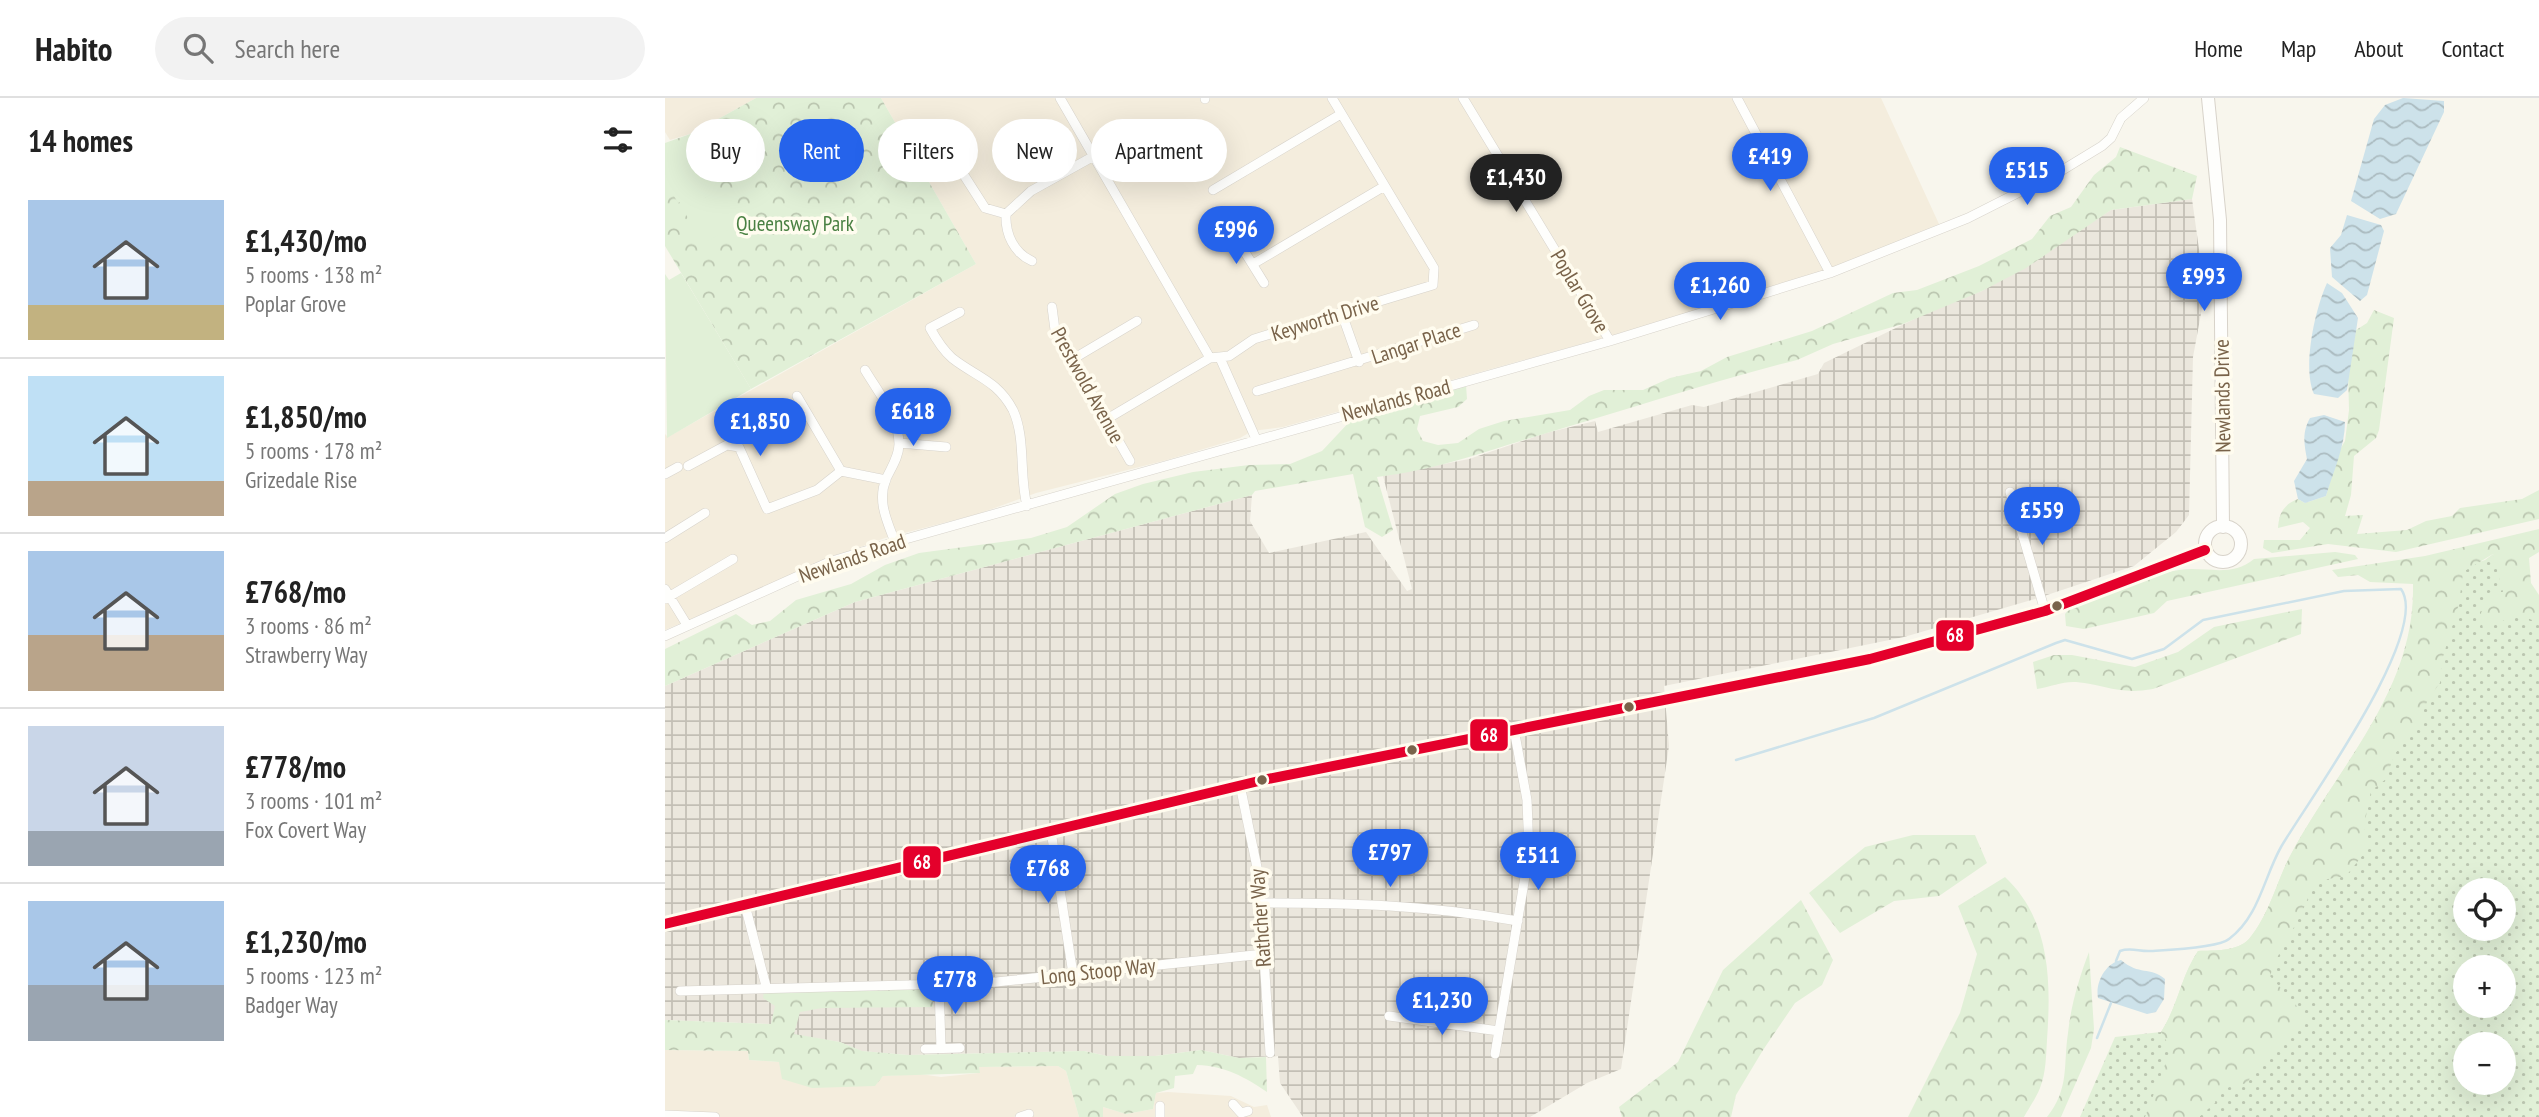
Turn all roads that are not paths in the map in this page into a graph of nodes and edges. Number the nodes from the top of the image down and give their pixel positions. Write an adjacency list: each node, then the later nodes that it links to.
1 (1060, 98): 8 (street)
2 (1332, 98): 7 (street)
3 (1464, 98): 25 (street, Poplar Grove)
4 (1737, 98): 18 (street)
5 (2144, 98): 18 (street, Newlands Road)
6 (2209, 98): 43 (street, Newlands Drive)
7 (1341, 114): 12 (street); 13 (street)
8 (1091, 151)
9 (1091, 158): 14 (street)
10 (968, 182): 14 (street)
11 (1110, 182): 26 (street)
12 (1383, 187): 17 (street); 22 (street, Keyworth Drive)
13 (1213, 190)
14 (1006, 214): 16 (street)
15 (1233, 233): 17 (street)
16 (1032, 261)
17 (1252, 264): 19 (street)
18 (1830, 273): 25 (street, Newlands Road)
19 (1264, 282)
20 (1052, 307): 27 (street, Prestwold Avenue)
21 (960, 313): 41 (street)
22 (1342, 314): 26 (street, Keyworth Drive); 28 (street, Langar Place)
23 (1137, 321): 27 (street)
24 (1473, 325): 28 (street, Langar Place)
25 (1610, 341): 33 (street, Newlands Road)
26 (1215, 358): 32 (street, Keyworth Drive); 33 (street)
27 (1073, 359): 32 (street, Prestwold Avenue)
28 (1359, 362): 30 (street, Langar Place)
29 (865, 370): 34 (street)
30 (1257, 391)
31 (797, 396): 37 (street)
32 (1107, 419): 36 (street, Prestwold Avenue)
33 (1256, 439): 41 (street, Newlands Road)
34 (899, 443): 35 (street); 39 (street)
35 (946, 447)
36 (1130, 461)
37 (841, 471): 38 (street); 39 (street)
38 (665, 474)
39 (886, 480): 45 (street)
40 (2010, 492): 49 (street)
41 (1027, 506): 45 (street, Newlands Road)
42 (705, 513): 44 (street)
43 (2223, 527): 46 (street); 46 (street)
44 (665, 538)
45 (895, 542): 50 (street, Newlands Road)
46 (2205, 550): 49 (street)
47 (733, 559): 48 (street)
48 (667, 595): 50 (street)
49 (2045, 611): 52 (street)
50 (687, 625): 51 (street, Newlands Road)
51 (665, 636)
52 (1514, 729): 53 (street); 57 (street)
53 (1240, 785): 54 (street); 55 (street, Rathcher Way)
54 (1051, 831): 56 (street); 60 (street)
55 (1260, 903): 57 (street); 59 (street, Rathcher Way)
56 (745, 905): 58 (street); 62 (street)
57 (1518, 920): 65 (street)
58 (665, 924)
59 (1264, 954): 60 (street, Long Stoop Way); 69 (street, Rathcher Way)
60 (1073, 974): 61 (street, Long Stoop Way)
61 (939, 985): 62 (street, Long Stoop Way); 66 (street)
62 (766, 986): 63 (street, Long Stoop Way)
63 (680, 990)
64 (1389, 1016): 65 (street)
65 (1499, 1031): 70 (street)
66 (941, 1048): 67 (street); 68 (street)
67 (960, 1048)
68 (925, 1049)
69 (1270, 1053)
70 (1495, 1054)
71 (1233, 1104): 72 (street)
72 (1243, 1114)
73 (665, 1115): 74 (street)
74 (715, 1117)

